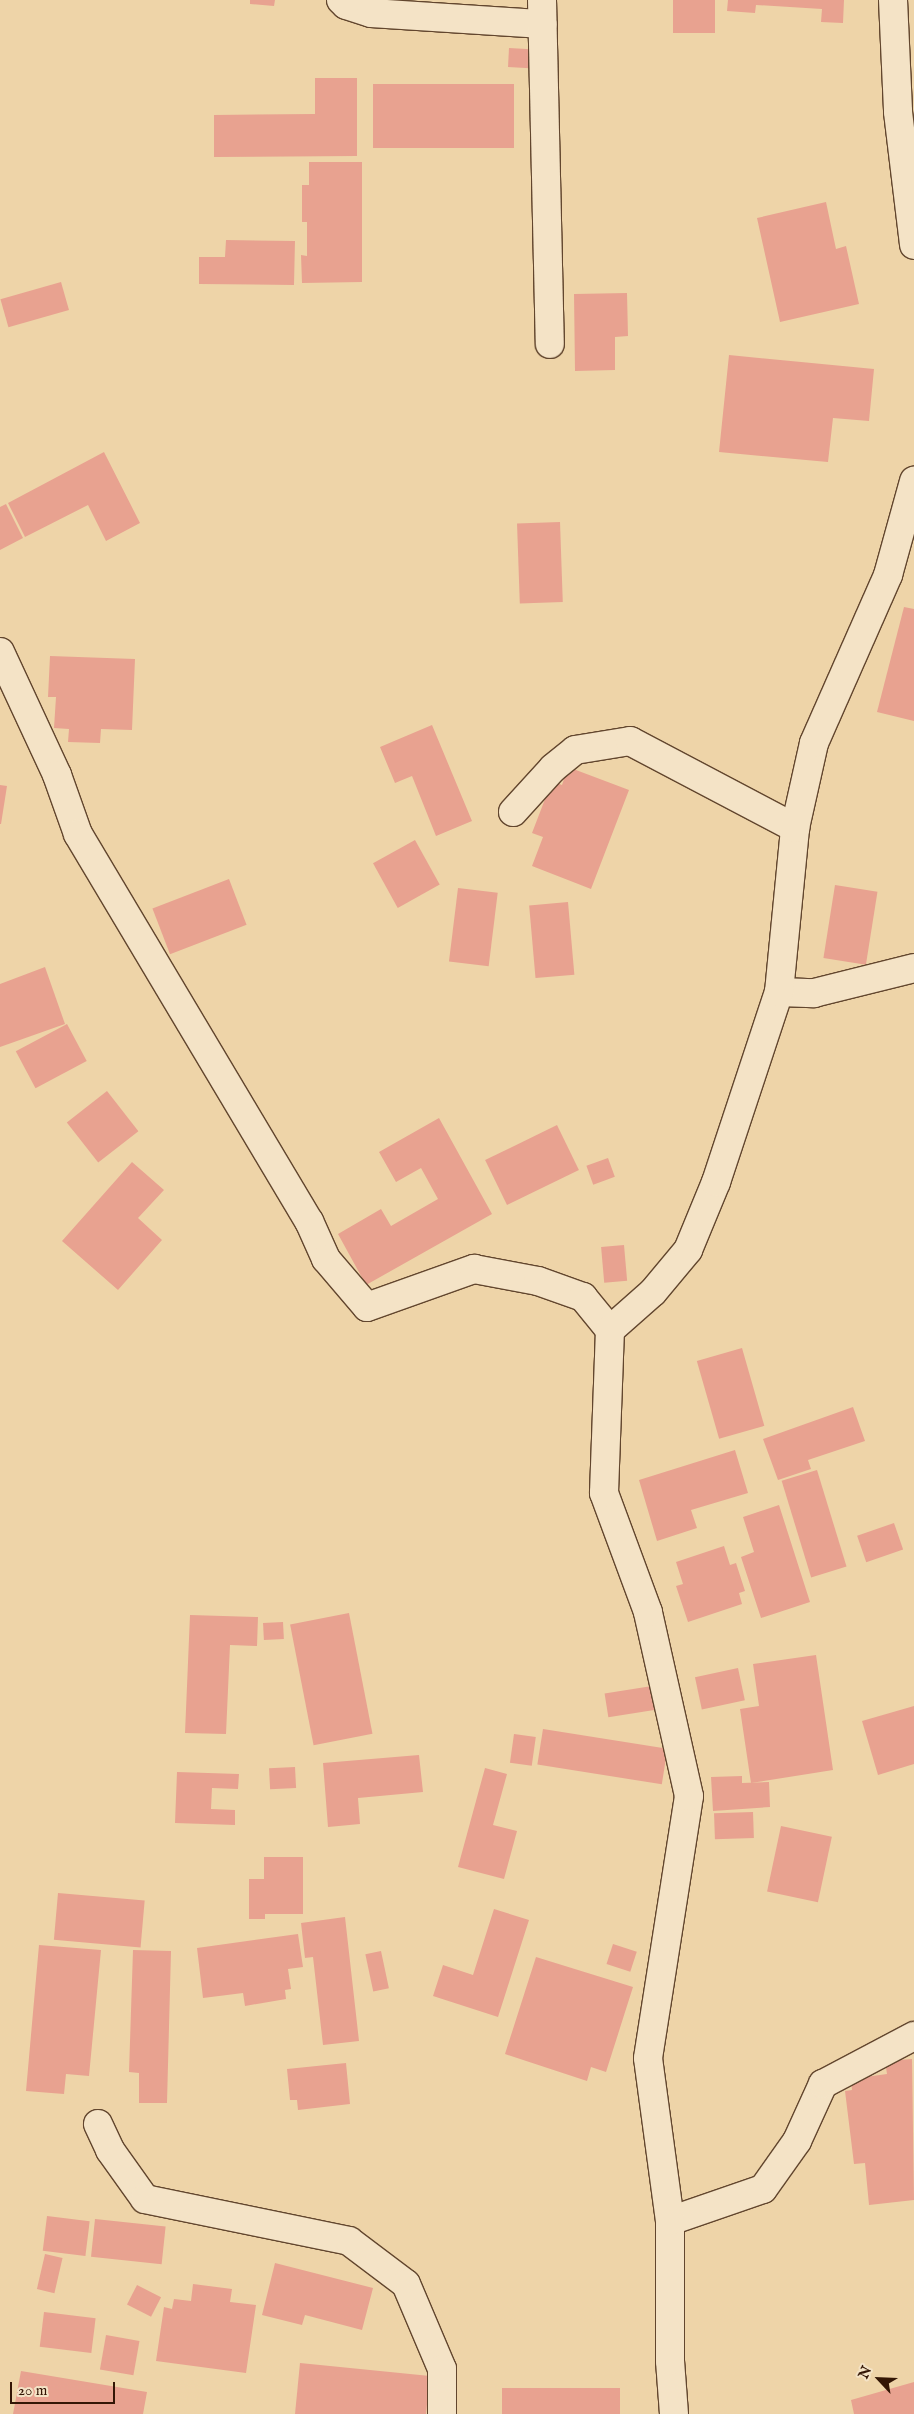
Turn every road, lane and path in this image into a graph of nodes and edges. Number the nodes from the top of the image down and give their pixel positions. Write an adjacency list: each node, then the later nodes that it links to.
1 (341, 0): 3 (street)
2 (893, 0): 4 (street)
3 (542, 12): 5 (street)
4 (914, 245)
5 (550, 344)
6 (914, 481): 9 (street)
7 (0, 652): 12 (street)
8 (513, 812): 9 (street)
9 (795, 828): 11 (street)
10 (914, 968): 11 (street)
11 (779, 992): 12 (street)
12 (610, 1330): 15 (street)
13 (914, 2036): 15 (street)
14 (98, 2124): 16 (street)
15 (670, 2221): 17 (street)
16 (442, 2414)
17 (674, 2414)

